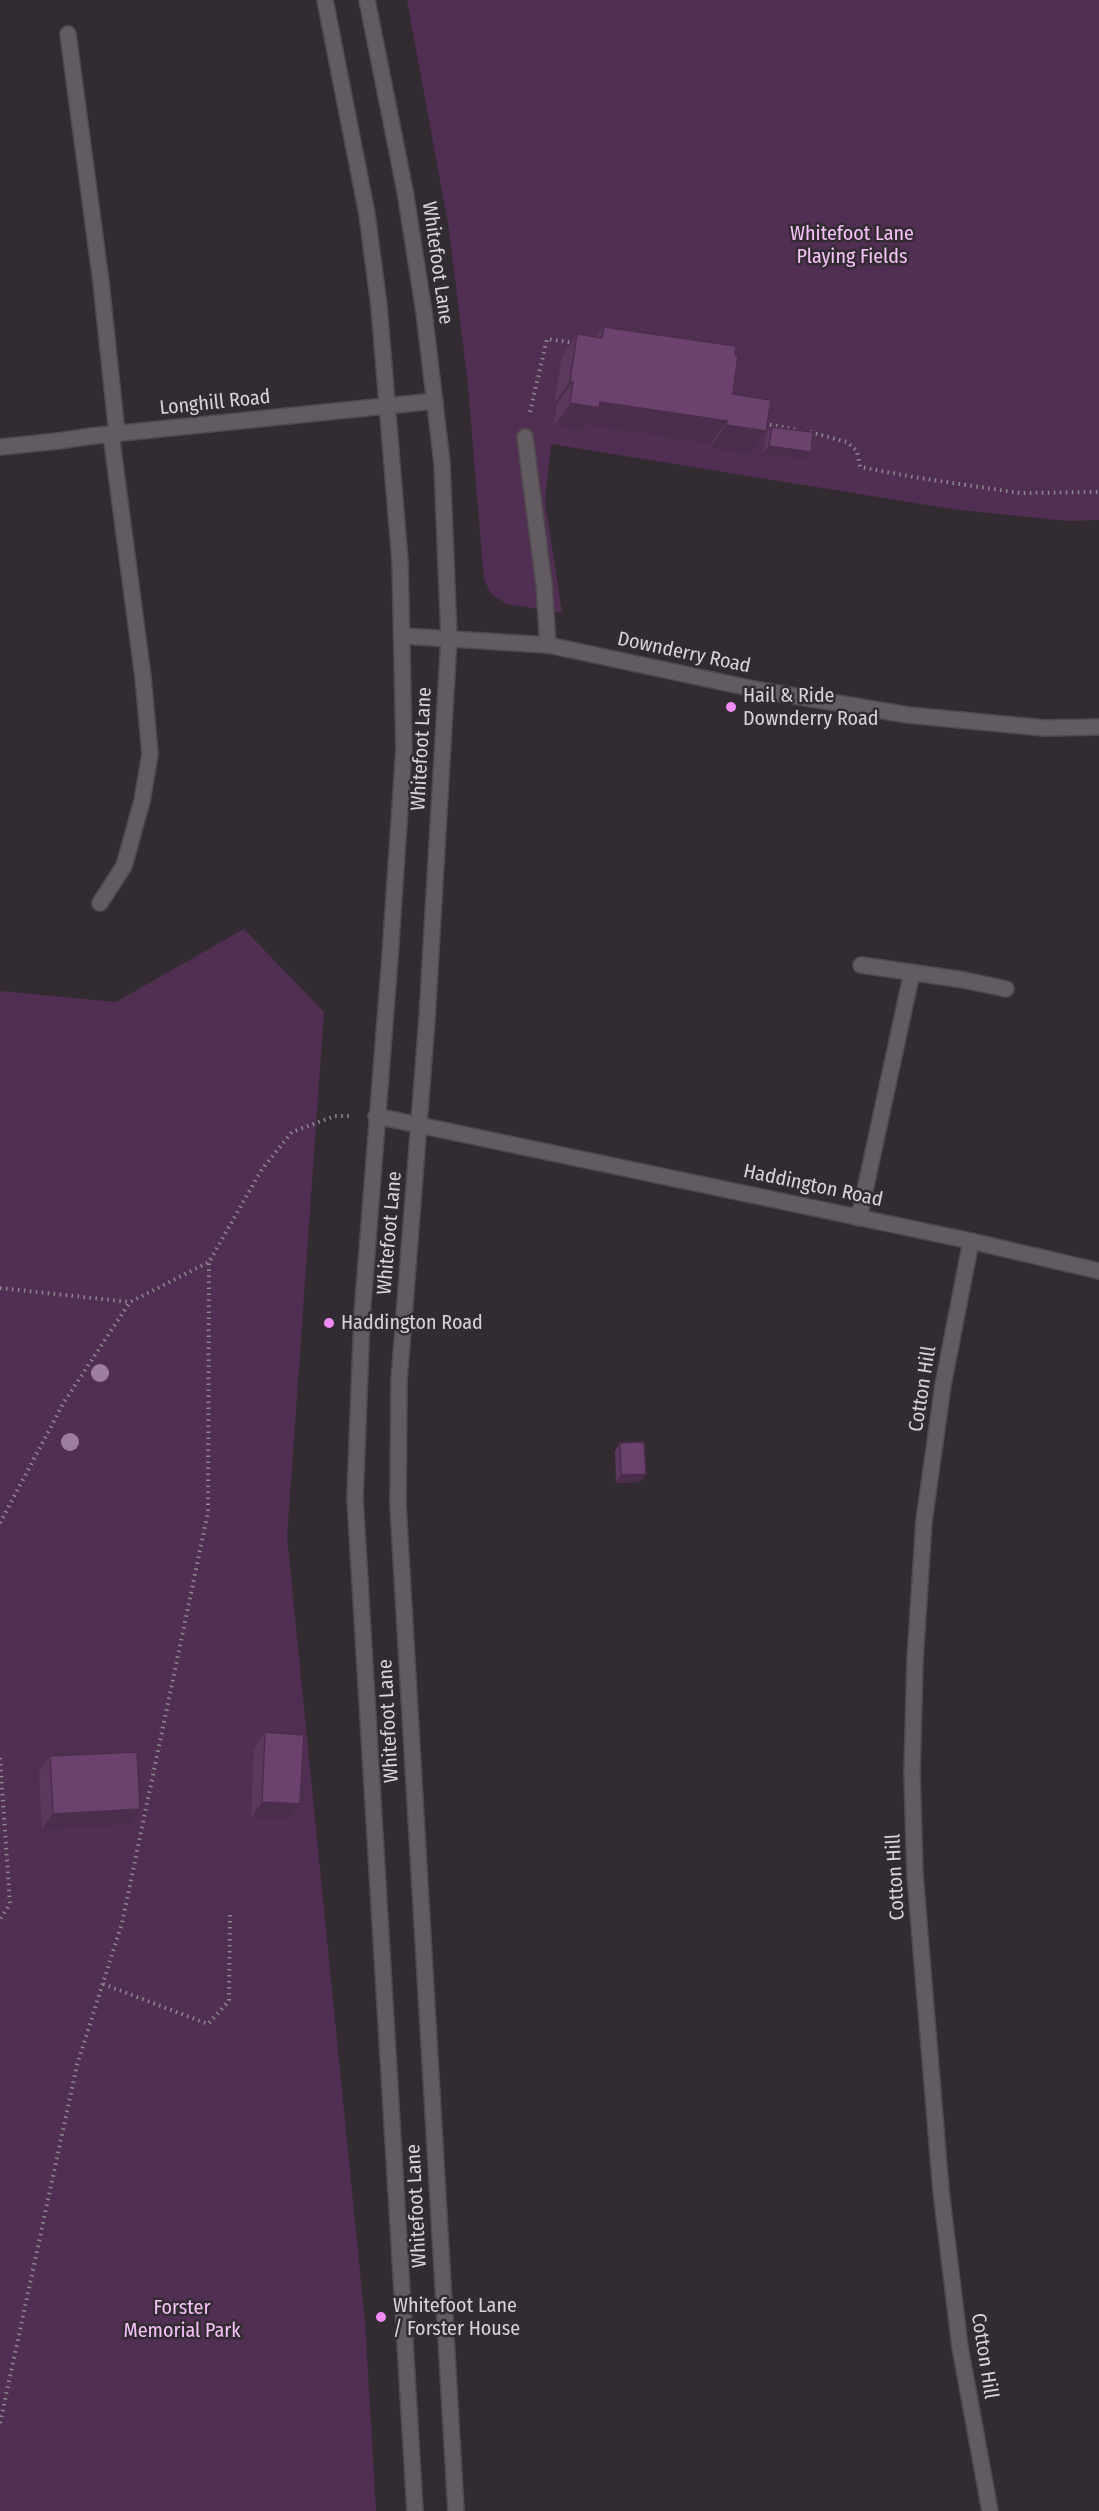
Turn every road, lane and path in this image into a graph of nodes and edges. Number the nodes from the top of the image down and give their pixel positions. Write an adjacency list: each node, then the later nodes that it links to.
1 (325, 0): 6 (street, Whitefoot Lane)
2 (367, 0): 5 (street, Whitefoot Lane)
3 (68, 34): 10 (street)
4 (581, 344): 11 (path)
5 (435, 401): 6 (street, Longhill Road); 15 (street, Whitefoot Lane)
6 (388, 406): 10 (street, Longhill Road); 14 (street, Whitefoot Lane)
7 (768, 413): 8 (path)
8 (798, 430)
9 (809, 432): 13 (path)
10 (114, 434): 12 (street, Longhill Road); 18 (street)
11 (525, 437): 16 (street)
12 (0, 447)
13 (1099, 492)
14 (403, 636): 15 (street, Downderry Road); 23 (street, Whitefoot Lane)
15 (449, 638): 16 (street, Downderry Road); 24 (street, Whitefoot Lane)
16 (548, 645): 17 (street, Downderry Road)
17 (1099, 727)
18 (100, 903)
19 (861, 965): 20 (street)
20 (912, 972): 21 (street); 25 (street)
21 (1006, 989)
22 (355, 1116): 27 (path)
23 (376, 1116): 24 (street, Haddington Road); 37 (street, Whitefoot Lane)
24 (419, 1126): 25 (street, Haddington Road); 38 (street, Whitefoot Lane)
25 (860, 1218): 26 (street, Haddington Road)
26 (971, 1241): 28 (street, Haddington Road); 39 (street, Cotton Hill)
27 (209, 1262): 30 (path); 35 (path)
28 (1099, 1271)
29 (0, 1288): 30 (path)
30 (130, 1302): 31 (path)
31 (0, 1524)
32 (0, 1758): 34 (path)
33 (230, 1912): 35 (path)
34 (0, 1919)
35 (103, 1984): 36 (path)
36 (0, 2423)
37 (415, 2511)
38 (456, 2511)
39 (990, 2511)

